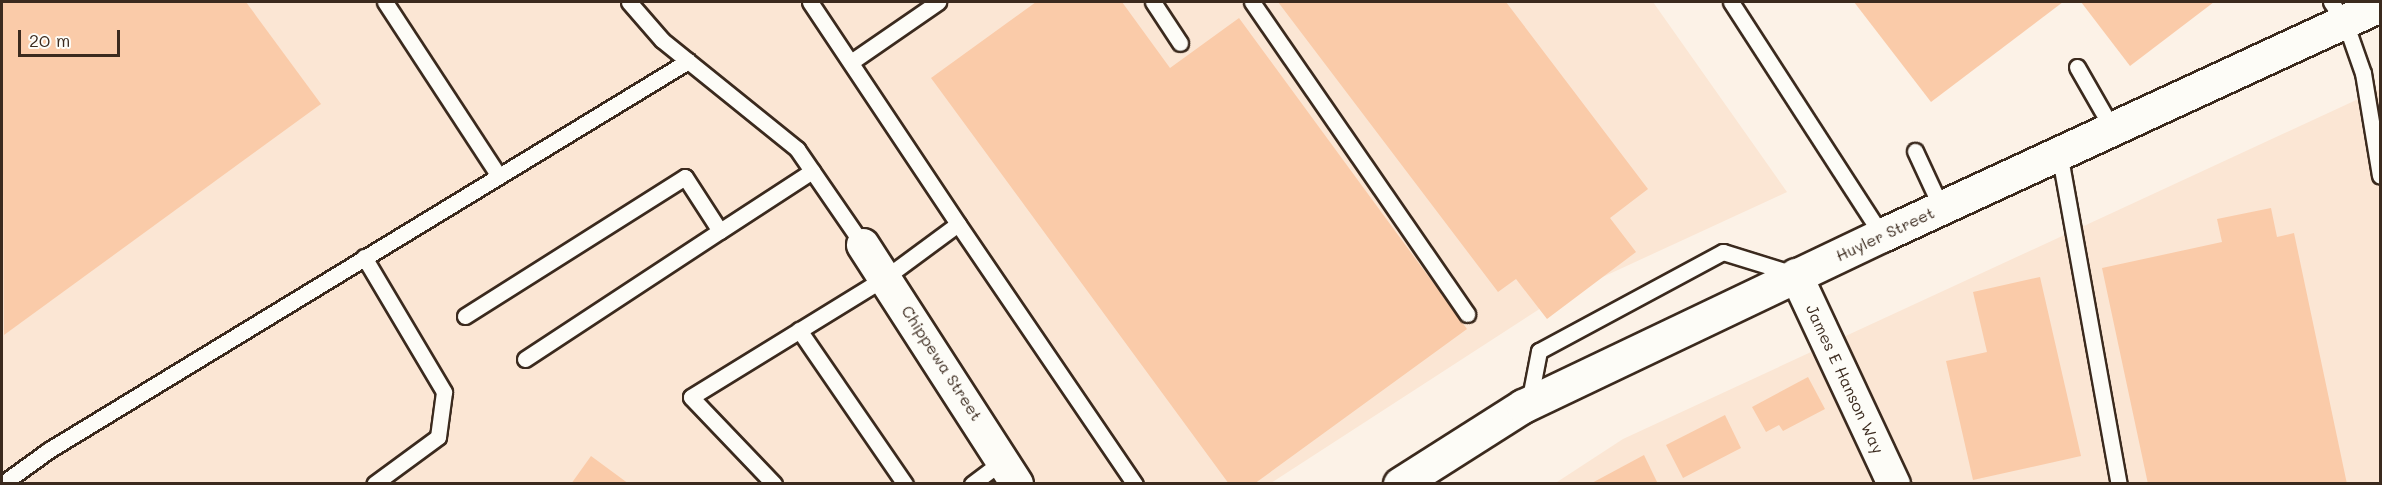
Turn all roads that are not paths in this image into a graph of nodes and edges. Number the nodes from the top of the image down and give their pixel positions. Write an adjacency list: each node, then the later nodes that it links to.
1 (385, 2): 18 (lane)
2 (629, 2): 11 (lane)
3 (810, 2): 12 (lane)
4 (938, 2): 12 (lane)
5 (1153, 2): 10 (lane)
6 (1252, 2): 28 (lane)
7 (1731, 2): 23 (lane)
8 (2380, 5): 9 (street, Huyler Street)
9 (2338, 12): 14 (street, Huyler Street); 19 (lane)
10 (1180, 43)
11 (688, 61): 17 (lane); 18 (lane)
12 (850, 62): 21 (lane)
13 (2077, 67): 14 (lane)
14 (2112, 128): 16 (street, Huyler Street)
15 (1915, 152): 20 (lane)
16 (2059, 152): 20 (street, Huyler Street); 42 (lane)
17 (812, 171): 22 (lane); 24 (lane)
18 (498, 175): 25 (lane)
19 (2380, 176)
20 (1941, 207): 23 (street, Huyler Street)
21 (958, 224): 27 (lane); 39 (lane)
22 (720, 231): 29 (lane); 31 (lane)
23 (1882, 235): 26 (street, Huyler Street)
24 (863, 245): 27 (street, Chippewa Street)
25 (364, 257): 34 (lane); 35 (lane)
26 (1796, 275): 32 (street, Huyler Street); 32 (lane); 41 (street, James E Hanson Way)
27 (886, 277): 30 (lane); 33 (street, Chippewa Street)
28 (1467, 314)
29 (465, 316)
30 (799, 330): 36 (lane); 37 (lane)
31 (525, 359)
32 (1529, 404): 40 (street, Huyler Street)
33 (1010, 472): 38 (lane)
34 (2, 483)
35 (374, 483)
36 (774, 483)
37 (905, 483)
38 (972, 483)
39 (1135, 483)
40 (1400, 483)
41 (1894, 483)
42 (2119, 483)

